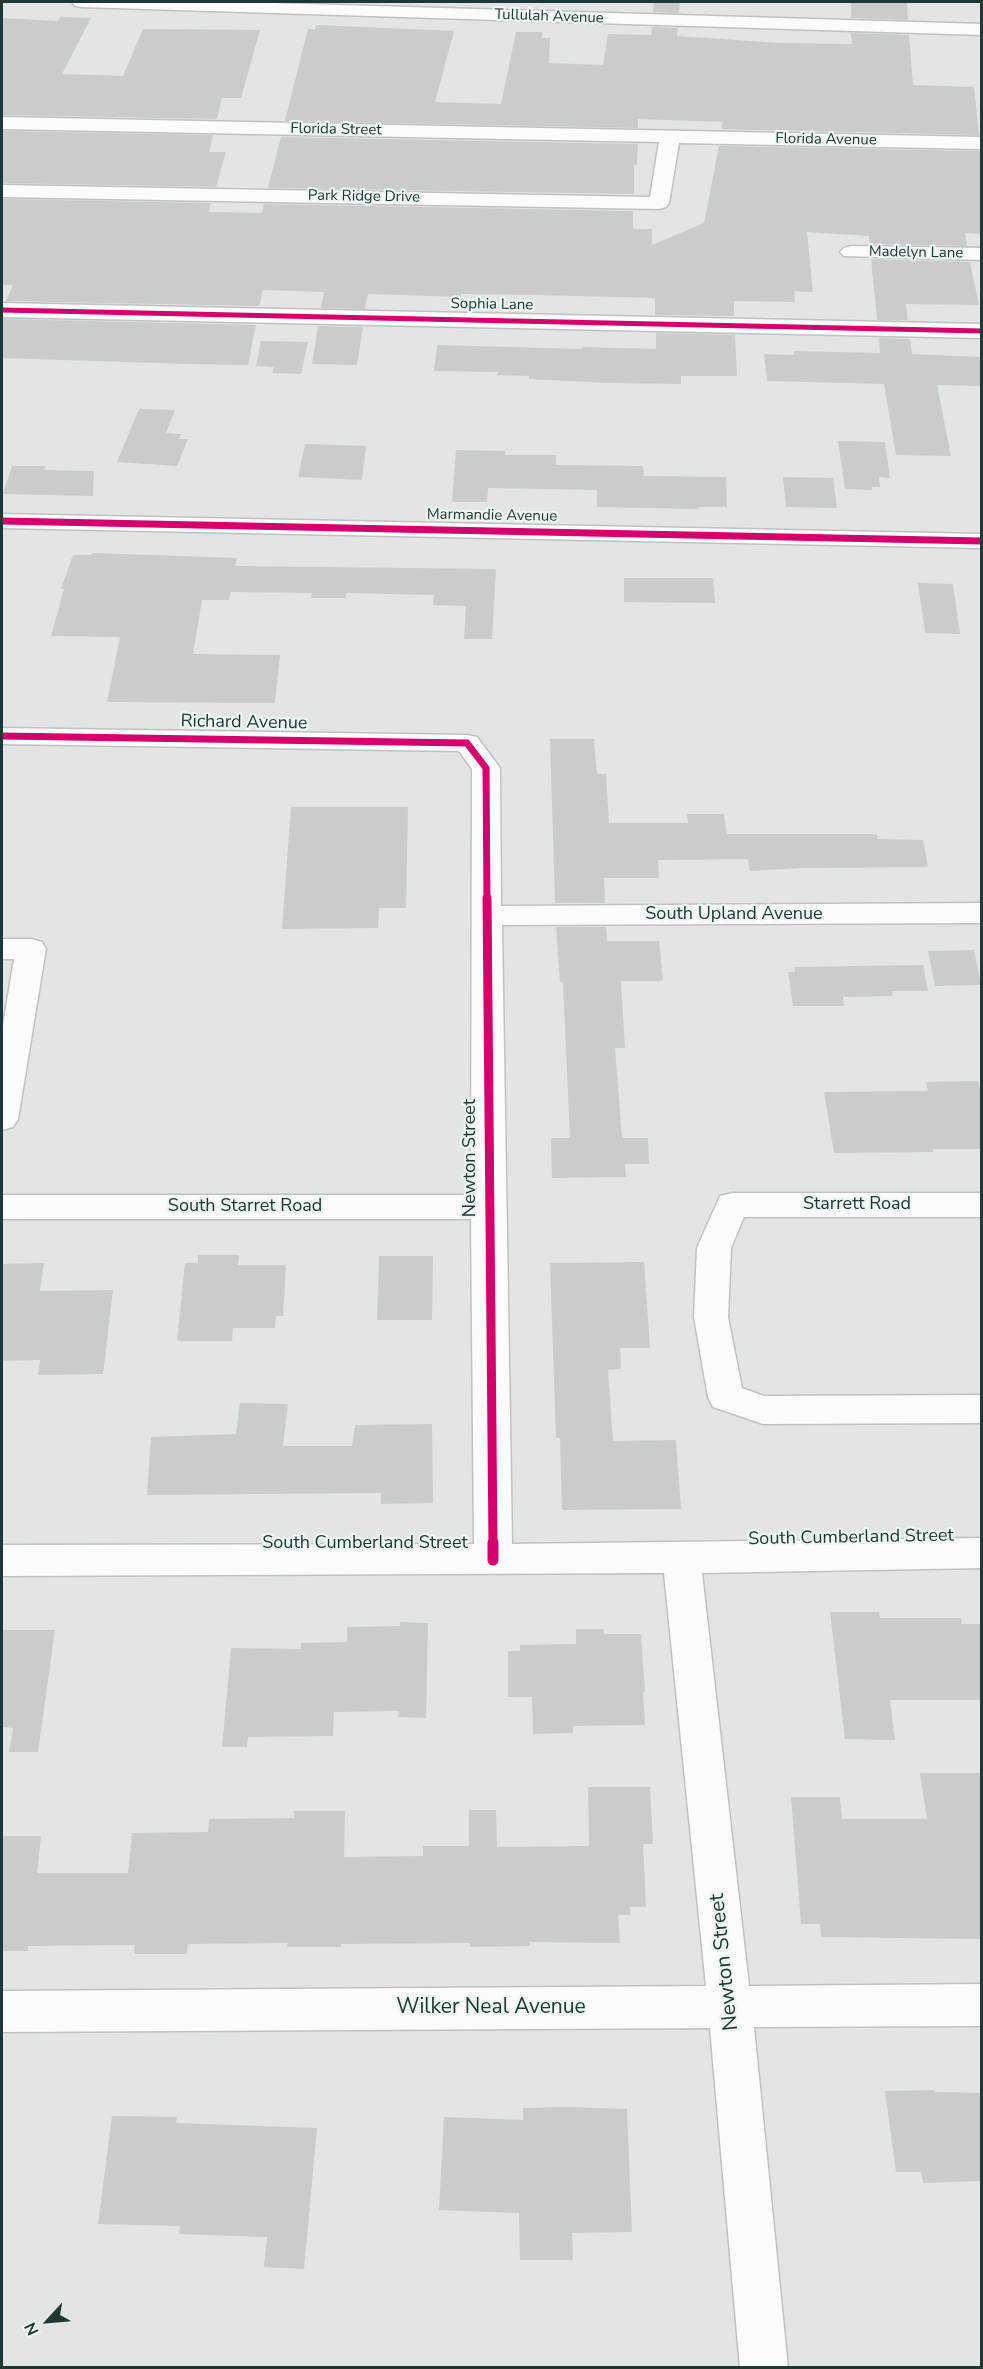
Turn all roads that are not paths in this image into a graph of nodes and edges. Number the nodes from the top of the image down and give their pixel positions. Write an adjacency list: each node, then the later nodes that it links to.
1 (81, 2): 2 (street, Tullulah Avenue)
2 (981, 30)
3 (2, 123): 4 (street, Florida Street)
4 (670, 137): 5 (street, Florida Avenue); 6 (street, Park Ridge Drive)
5 (981, 143)
6 (2, 191)
7 (850, 252): 8 (street, Madelyn Lane)
8 (981, 254)
9 (2, 310): 10 (street, Sophia Lane)
10 (981, 331)
11 (2, 521): 12 (street, Marmandie Avenue)
12 (981, 541)
13 (2, 736): 14 (street, Richard Avenue)
14 (478, 757): 16 (street, Newton Street)
15 (981, 913): 16 (street, South Upland Avenue)
16 (487, 916): 21 (street, Newton Street)
17 (16, 949): 18 (street)
18 (2, 1119)
19 (981, 1205): 22 (street, Starrett Road)
20 (2, 1207): 21 (street, South Starret Road)
21 (488, 1207): 25 (street, Newton Street)
22 (981, 1409)
23 (981, 1553): 24 (street, South Cumberland Street)
24 (681, 1558): 25 (street, South Cumberland Street); 28 (street, Newton Street)
25 (493, 1560): 26 (street, South Cumberland Street)
26 (2, 1561)
27 (981, 2005): 28 (street, Wilker Neal Avenue)
28 (730, 2007): 29 (street, Wilker Neal Avenue); 30 (street, Newton Street)
29 (2, 2012)
30 (764, 2367)

